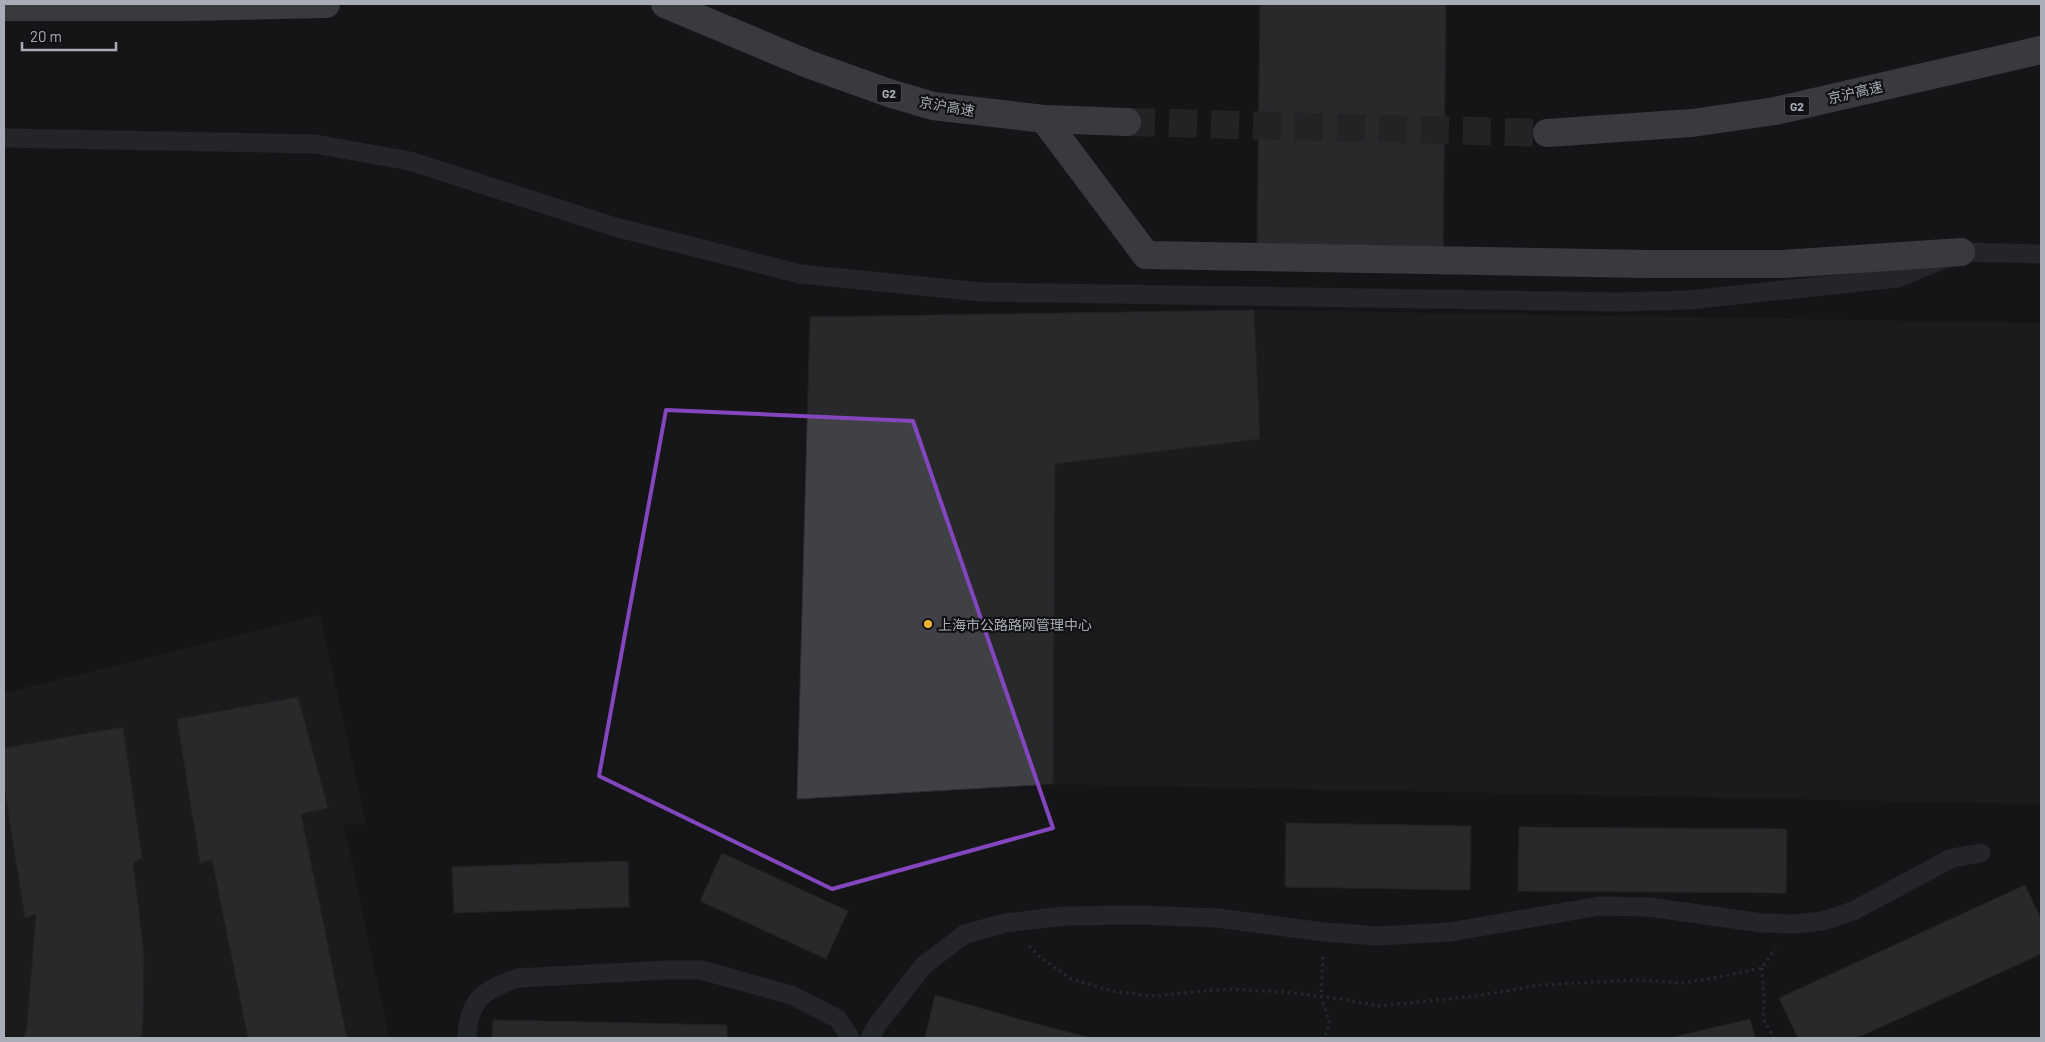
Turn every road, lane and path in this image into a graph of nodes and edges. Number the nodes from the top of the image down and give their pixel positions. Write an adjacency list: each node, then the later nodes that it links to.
1 (326, 4): 3 (highway)
2 (665, 4): 5 (highway, 京沪高速 / G2)
3 (4, 7)
4 (2041, 50): 7 (highway, 京沪高速 / G2)
5 (1044, 119): 6 (highway, 京沪高速 / G2); 9 (highway)
6 (1127, 122)
7 (1548, 133)
8 (4, 138): 9 (lane)
9 (1961, 252): 10 (lane)
10 (2041, 254)
11 (1980, 853): 13 (lane)
12 (1005, 924): 14 (lane); 16 (path); 19 (lane)
13 (1793, 924): 14 (lane); 15 (path)
14 (1324, 932): 16 (path)
15 (1762, 968): 16 (path); 21 (path)
16 (1321, 996): 20 (path)
17 (467, 1038): 18 (lane)
18 (850, 1038)
19 (870, 1038)
20 (1324, 1038)
21 (1774, 1038)

